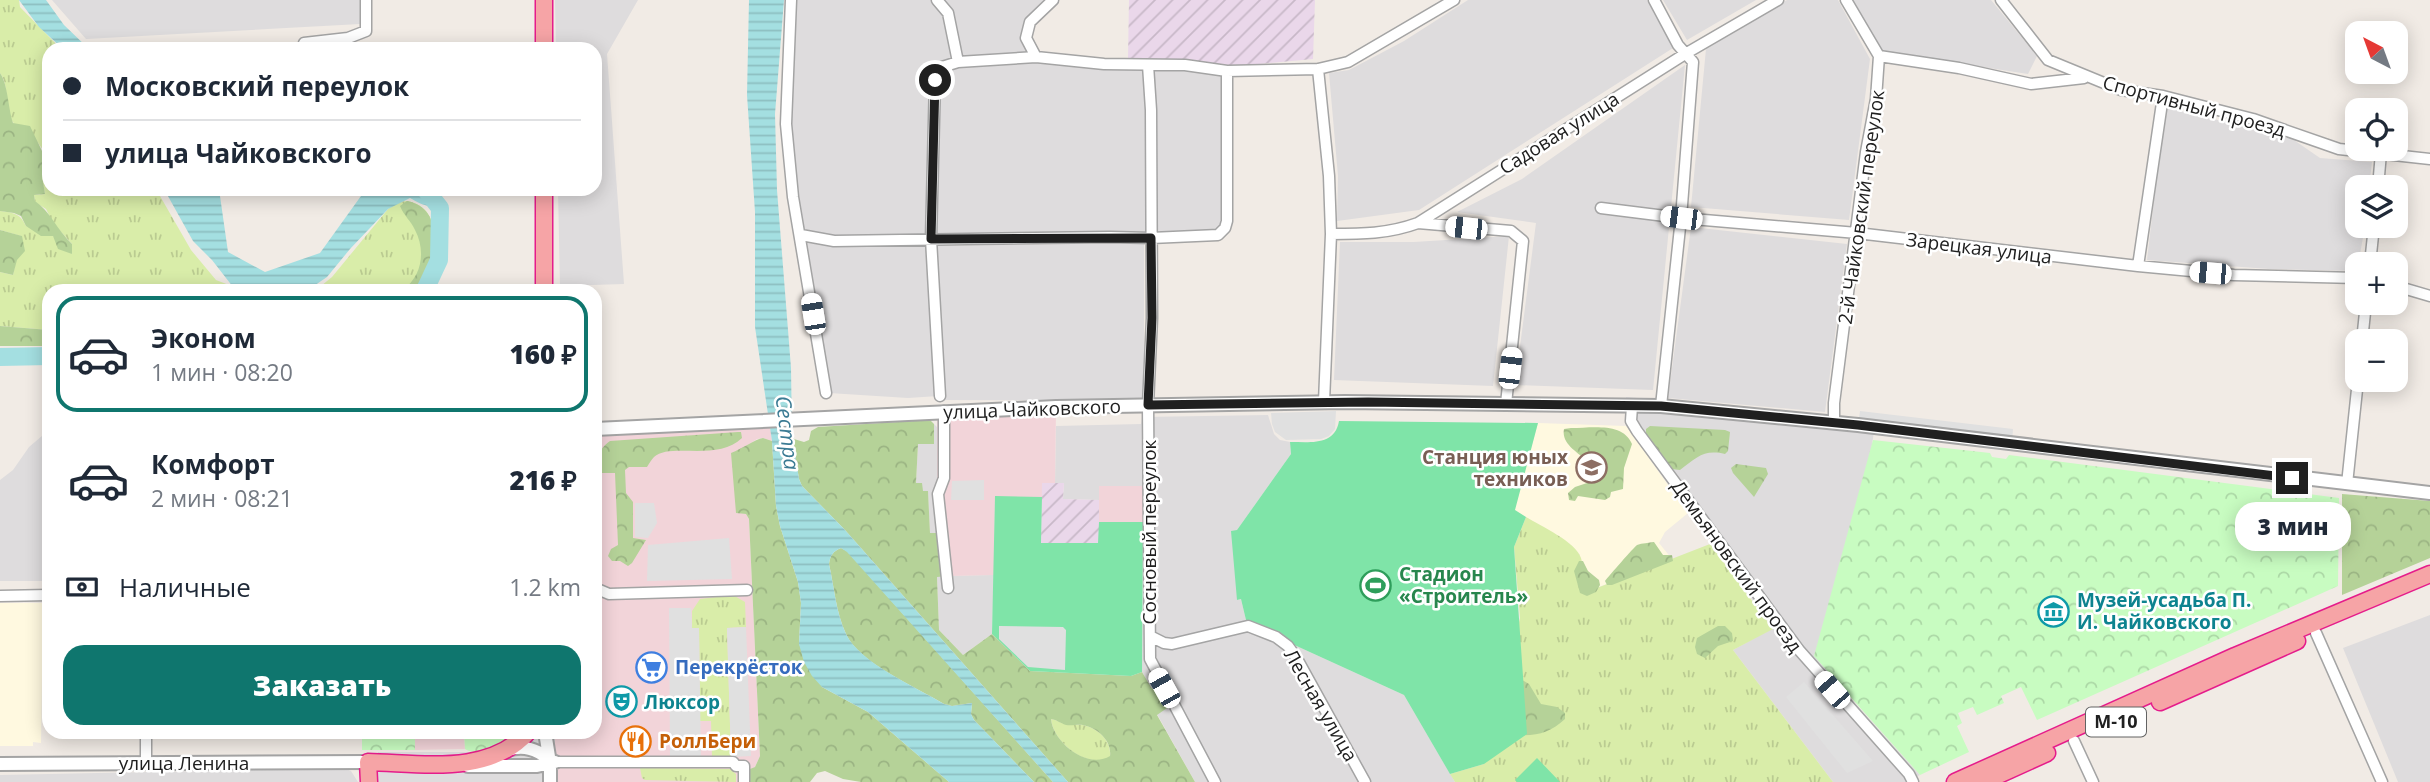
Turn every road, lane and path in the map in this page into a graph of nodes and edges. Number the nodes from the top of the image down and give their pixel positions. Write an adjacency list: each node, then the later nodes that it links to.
1 (366, 0): 11 (street)
2 (544, 0): 12 (highway)
3 (791, 0): 31 (street)
4 (937, 0): 16 (street)
5 (1053, 0): 15 (street)
6 (1454, 0): 18 (street)
7 (1654, 0): 13 (street)
8 (1778, 0): 13 (street, Садовая улица)
9 (1846, 0): 14 (street)
10 (2001, 0): 20 (street, Спортивный проезд)
11 (313, 42)
12 (544, 42)
13 (1685, 54): 27 (street); 28 (street, Садовая улица)
14 (1880, 56): 20 (street); 29 (street, 2-й Чайковский переулок)
15 (1036, 57): 16 (street); 17 (street)
16 (958, 62): 33 (street)
17 (1148, 65): 19 (street); 32 (street, Сосновый переулок)
18 (1318, 69): 19 (street); 30 (street)
19 (1227, 71): 32 (street)
20 (2088, 77): 21 (street, Спортивный проезд)
21 (2163, 96): 22 (street, Спортивный проезд); 34 (street)
22 (2345, 150)
23 (2408, 156): 24 (street, Спортивный проезд)
24 (2430, 159)
25 (544, 196): 36 (highway)
26 (1601, 208): 27 (street, Зарецкая улица)
27 (1681, 218): 29 (street, Зарецкая улица); 46 (street)
28 (1418, 223): 30 (street, Садовая улица); 43 (street)
29 (1857, 233): 34 (street, Зарецкая улица); 48 (street, 2-й Чайковский переулок)
30 (1331, 234): 42 (street)
31 (801, 235): 33 (street); 40 (street)
32 (1151, 238): 33 (street); 44 (street, Сосновый переулок)
33 (931, 239): 41 (street)
34 (2138, 266): 35 (street, Зарецкая улица)
35 (2345, 278)
36 (544, 284)
37 (2408, 290): 38 (street)
38 (2430, 296)
39 (2357, 392): 50 (street)
40 (826, 393)
41 (940, 396)
42 (1324, 402): 43 (street, улица Чайковского); 44 (street, улица Чайковского)
43 (1506, 404): 45 (street, улица Чайковского)
44 (1148, 405): 47 (street, улица Чайковского); 60 (street, Сосновый переулок)
45 (1632, 406): 46 (street, улица Чайковского); 76 (street, Демьяновский проезд)
46 (1661, 406): 48 (street, улица Чайковского)
47 (944, 411): 49 (street, улица Чайковского); 54 (street)
48 (1834, 422): 50 (street, улица Чайковского)
49 (602, 429)
50 (2347, 484): 51 (street, улица Чайковского)
51 (2430, 493)
52 (2430, 574): 77 (highway, М-10)
53 (2430, 586): 59 (highway, М-10)
54 (948, 588)
55 (747, 590): 56 (street)
56 (602, 591)
57 (42, 595): 58 (street)
58 (0, 596)
59 (2316, 633): 64 (highway, М-10); 80 (street)
60 (1150, 636): 74 (street, Сосновый переулок); 75 (street, Лесная улица)
61 (146, 739): 68 (street)
62 (520, 739): 65 (highway)
63 (546, 739): 67 (street)
64 (2074, 741): 78 (highway, М-10); 79 (street)
65 (502, 752): 67 (street); 70 (highway)
66 (368, 762): 68 (street, улица Ленина); 70 (highway); 71 (highway)
67 (551, 762): 70 (street); 72 (street); 73 (street)
68 (146, 763): 69 (street, улица Ленина)
69 (0, 764)
70 (443, 764)
71 (369, 782)
72 (550, 782)
73 (744, 782)
74 (1215, 782)
75 (1365, 782)
76 (1913, 782)
77 (1955, 782)
78 (1983, 782)
79 (2093, 782)
80 (2382, 782)

